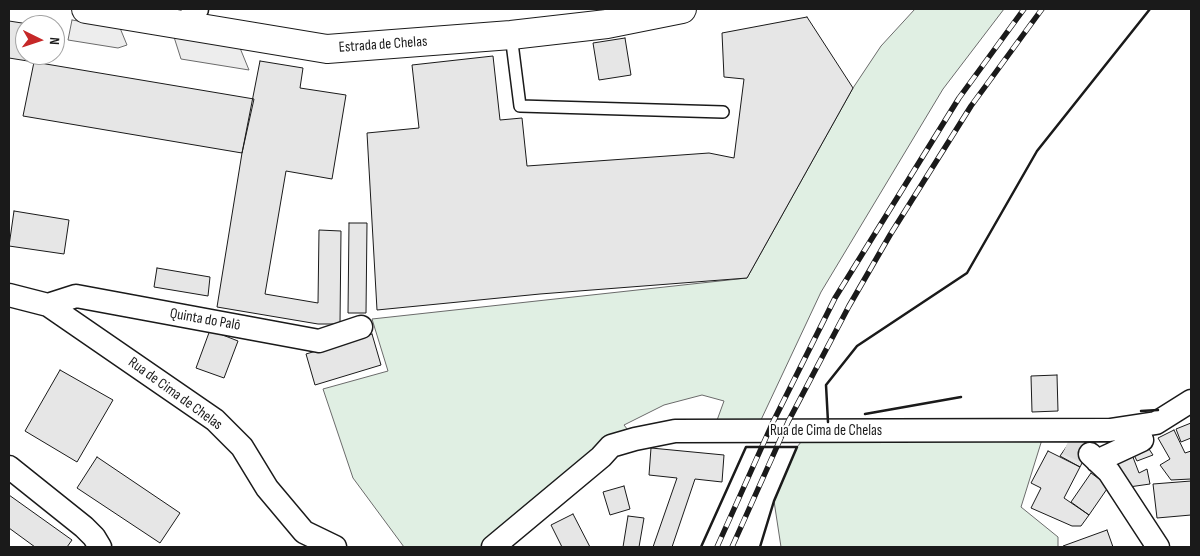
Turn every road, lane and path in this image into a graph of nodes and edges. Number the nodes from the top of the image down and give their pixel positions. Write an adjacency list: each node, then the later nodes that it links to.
1 (86, 9): 3 (main road, Estrada de Chelas)
2 (682, 9): 4 (main road, Estrada de Chelas)
3 (191, 17): 4 (main road, Estrada de Chelas)
4 (511, 35): 5 (lane)
5 (723, 112)
6 (9, 295): 7 (street, Rua de Cima de Chelas)
7 (48, 304): 8 (street, Quinta do Palô); 12 (street, Rua de Cima de Chelas)
8 (361, 327)
9 (1191, 401): 15 (street, Rua de Cima de Chelas)
10 (1142, 440): 16 (street)
11 (9, 467): 13 (street)
12 (302, 540): 14 (street, Rua de Cima de Chelas)
13 (100, 547)
14 (335, 547)
15 (493, 547)
16 (1158, 547)

